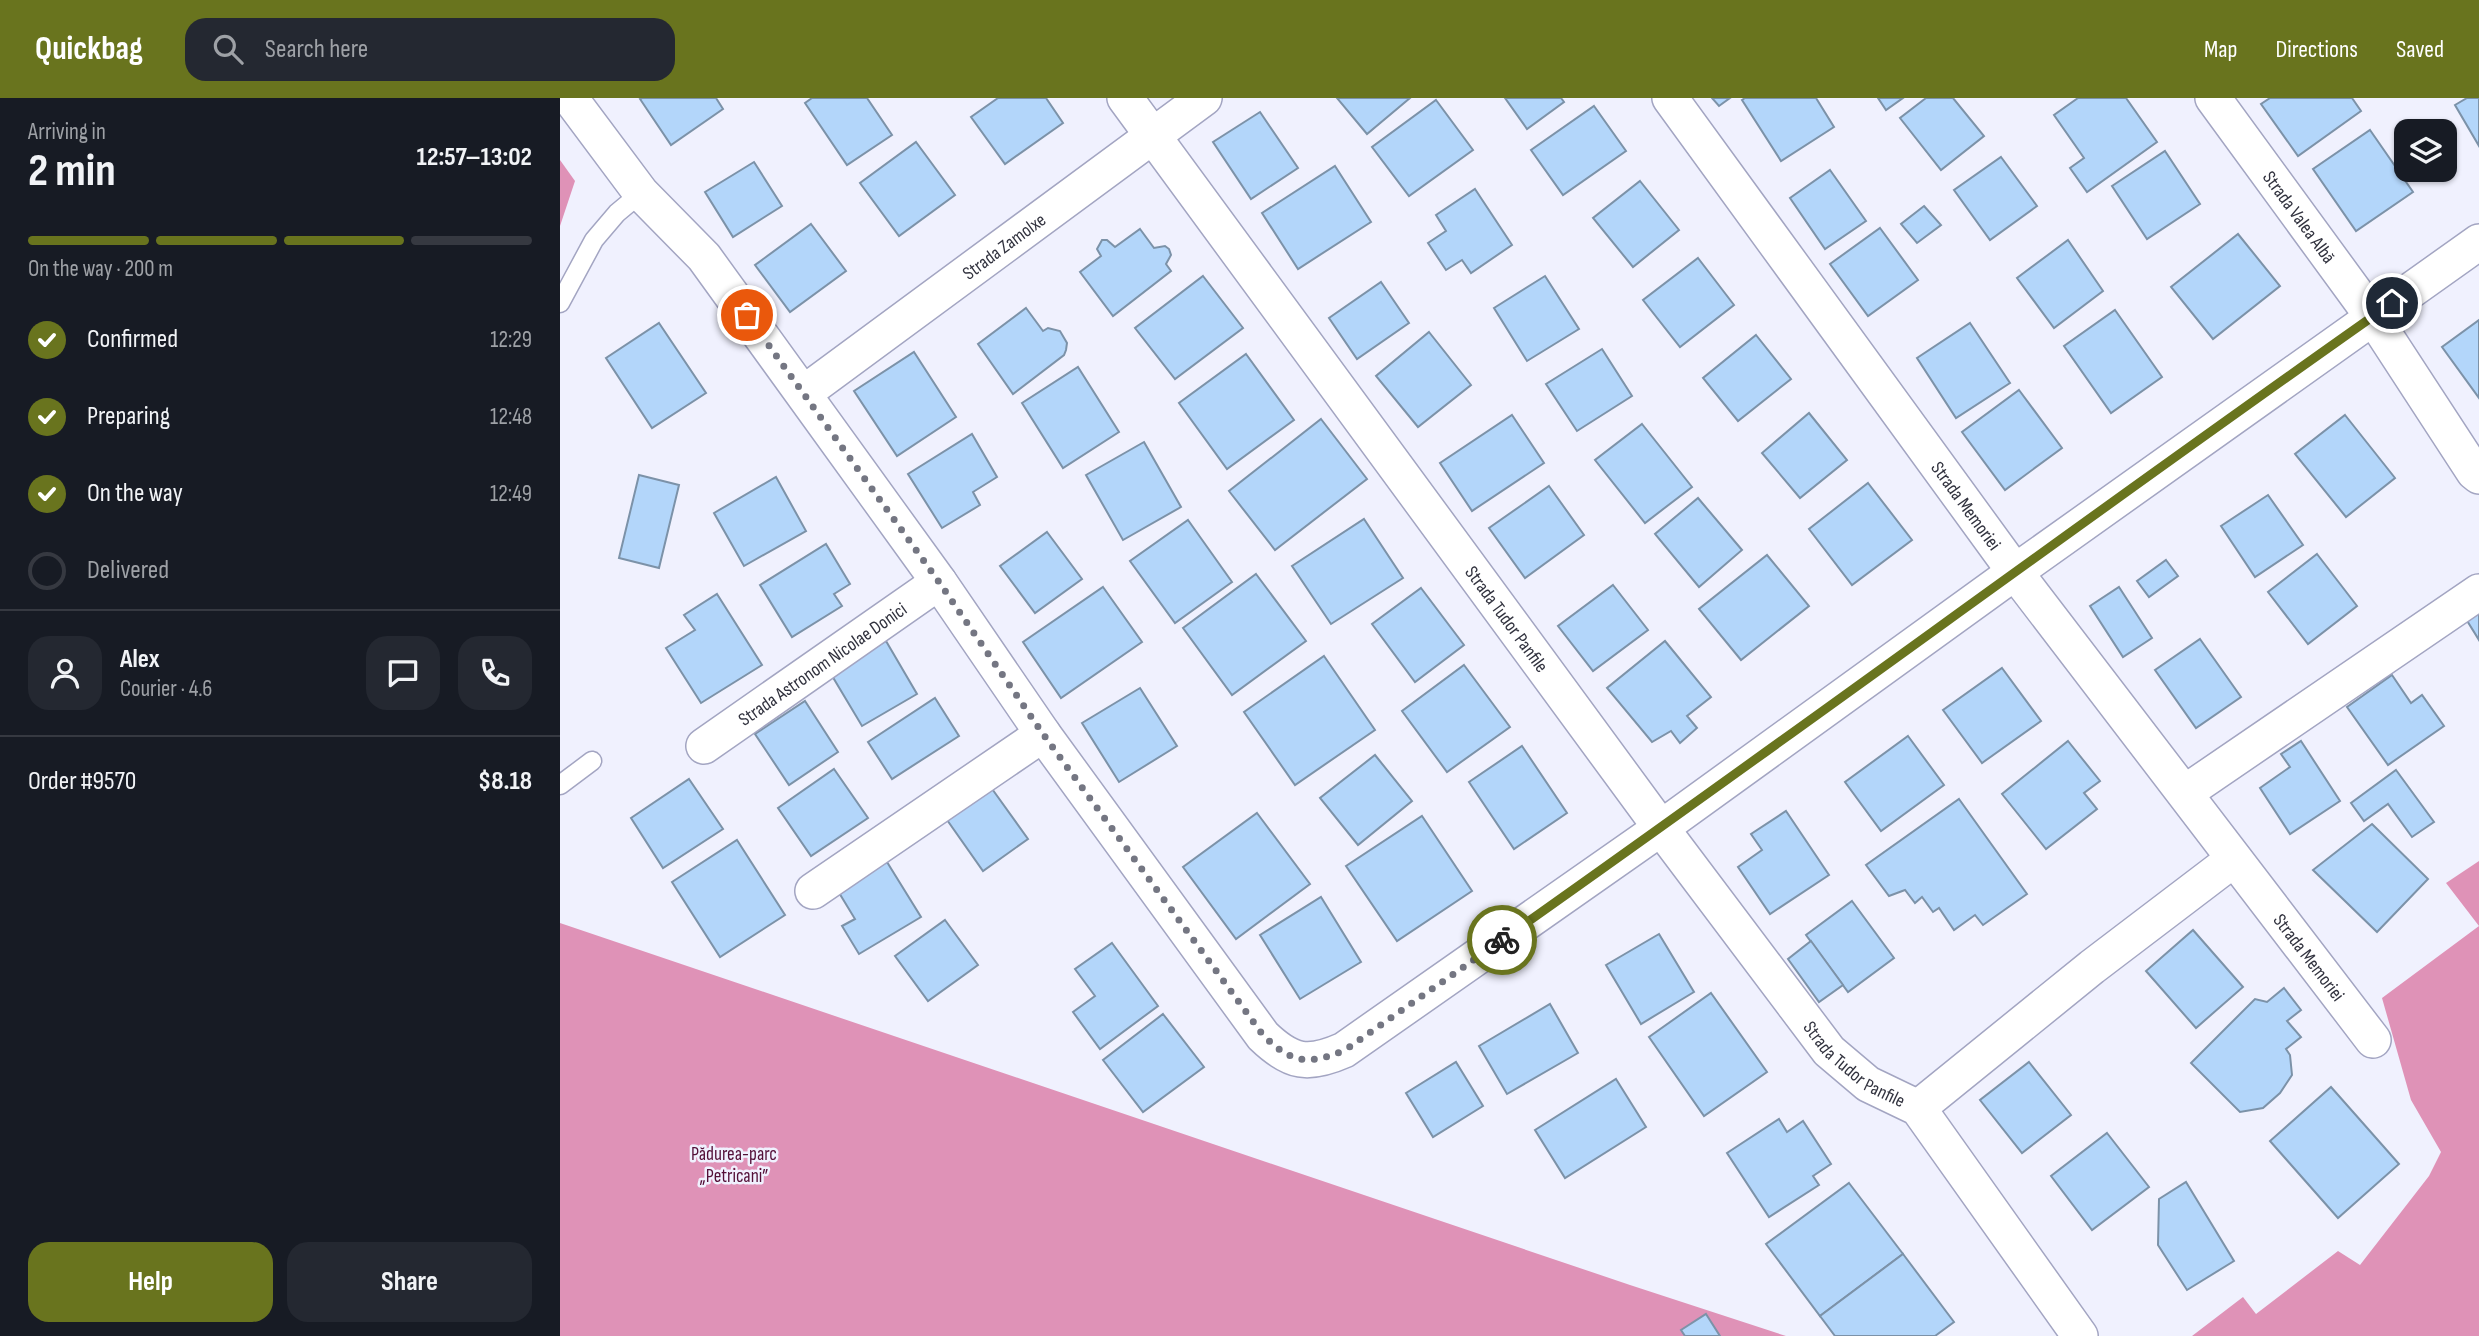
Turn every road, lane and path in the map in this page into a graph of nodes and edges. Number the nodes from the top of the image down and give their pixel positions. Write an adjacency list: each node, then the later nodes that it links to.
1 (570, 98): 7 (street)
2 (1125, 98): 6 (street, Strada Tudor Panfile)
3 (1204, 98): 6 (street, Strada Zamolxe)
4 (1670, 98): 13 (street, Strada Memoriei)
5 (2213, 98): 10 (street, Strada Valea Albă)
6 (1153, 135): 11 (street, Strada Zamolxe); 21 (street, Strada Tudor Panfile)
7 (641, 194): 9 (lane); 11 (street)
8 (2479, 242): 10 (street)
9 (560, 303)
10 (2373, 317): 12 (street, Strada Valea Albă); 13 (street)
11 (804, 393): 14 (street)
12 (2479, 476)
13 (2015, 572): 20 (street, Strada Memoriei); 21 (street)
14 (939, 582): 16 (street); 17 (street, Strada Astronom Nicolae Donici)
15 (2479, 592): 20 (street)
16 (1043, 734): 21 (street); 23 (street)
17 (704, 746)
18 (592, 761): 19 (lane)
19 (560, 785)
20 (2186, 792): 22 (street, Strada Memoriei)
21 (1661, 828): 25 (street, Strada Tudor Panfile)
22 (2234, 859): 24 (street, Strada Memoriei); 25 (street, Strada Tudor Panfile)
23 (813, 891)
24 (2373, 1040)
25 (1918, 1108): 26 (street, Strada Tudor Panfile)
26 (2080, 1336)

